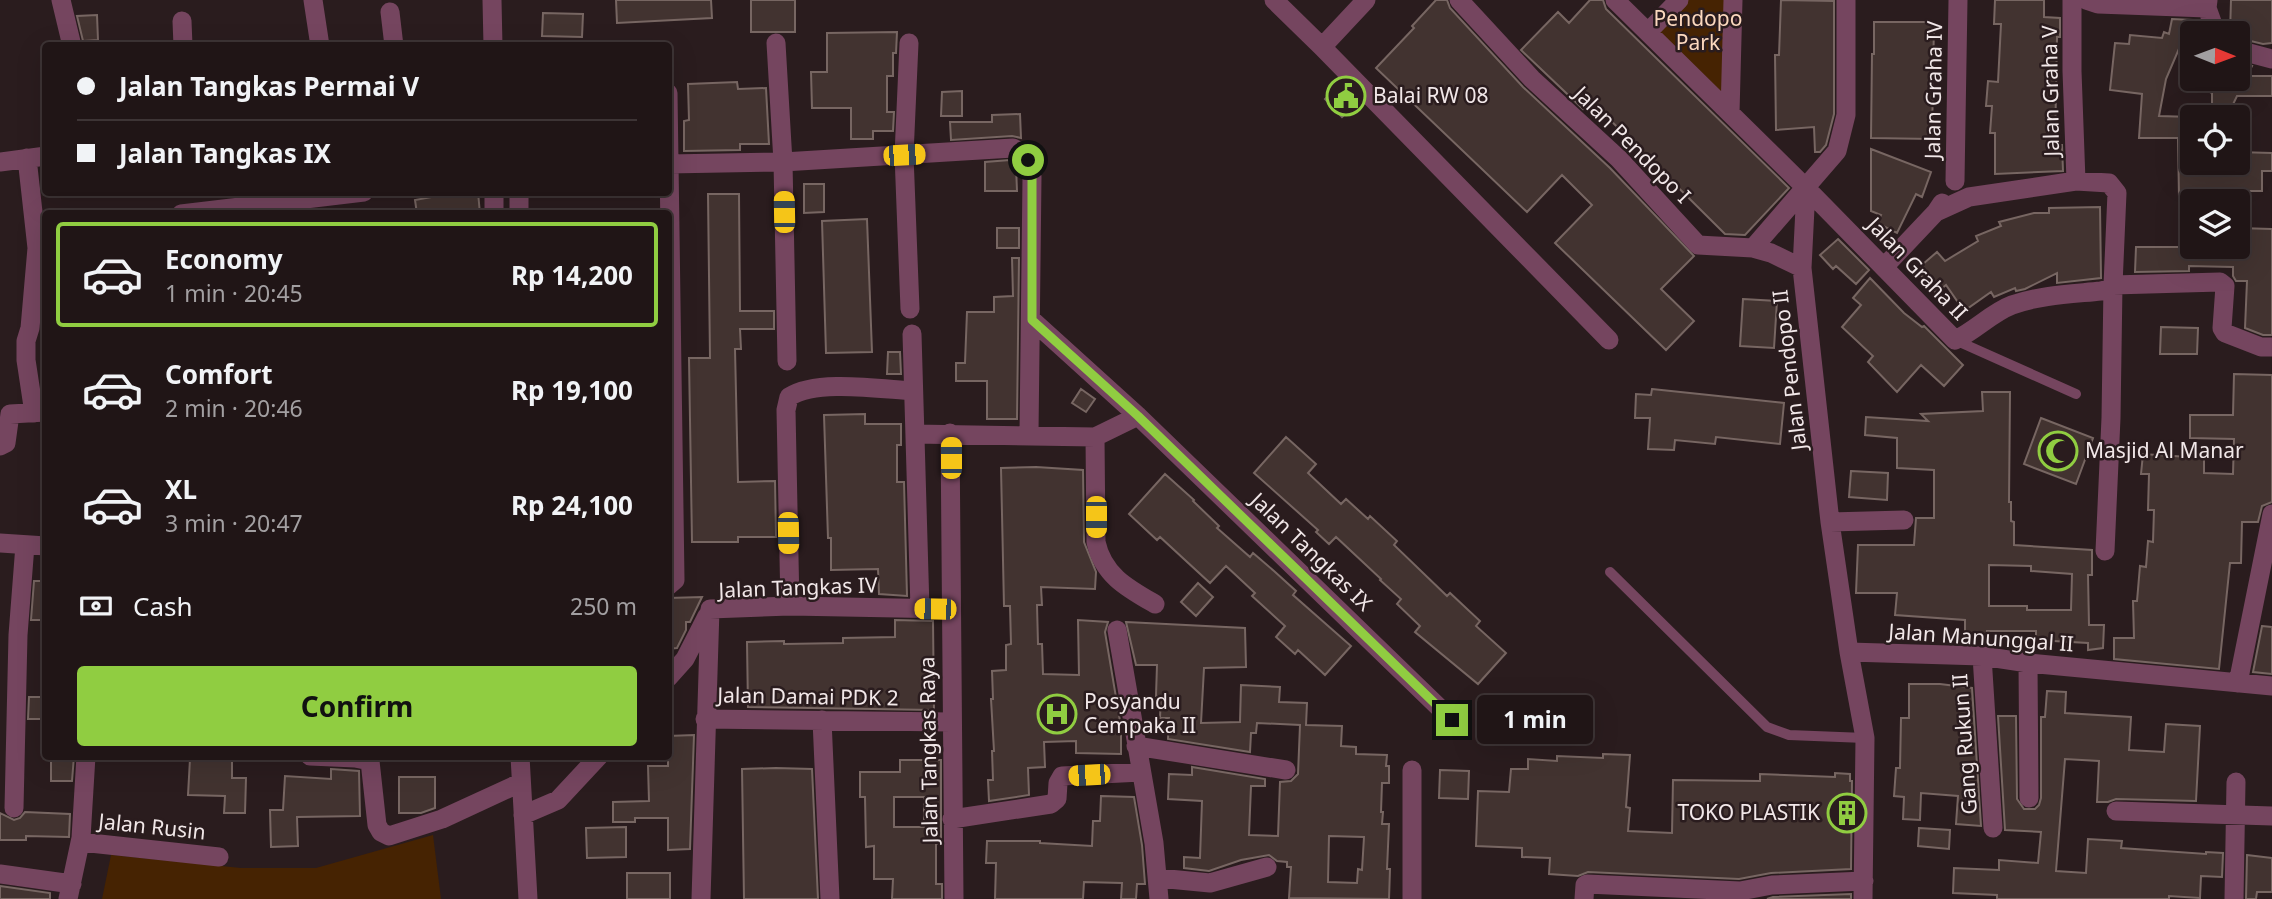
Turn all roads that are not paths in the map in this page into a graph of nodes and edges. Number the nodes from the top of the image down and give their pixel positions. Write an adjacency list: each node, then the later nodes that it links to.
1 (61, 0): 19 (street)
2 (313, 0): 21 (street)
3 (492, 0): 23 (street)
4 (1273, 0): 26 (street)
5 (1366, 0): 26 (street)
6 (1459, 0): 42 (street, Jalan Pendopo I)
7 (1615, 0): 18 (street)
8 (1679, 0): 18 (street)
9 (1733, 0): 29 (street)
10 (1846, 0): 37 (street)
11 (1958, 0): 35 (street, Jalan Graha IV)
12 (2073, 0): 36 (street, Jalan Graha V)
13 (2086, 0): 14 (street)
14 (2208, 4): 17 (street)
15 (390, 12): 22 (street)
16 (182, 21): 20 (street)
17 (2213, 21)
18 (1649, 31): 29 (street)
19 (71, 42)
20 (183, 42)
21 (319, 42)
22 (394, 42)
23 (492, 42)
24 (776, 43): 33 (street)
25 (909, 43): 30 (street)
26 (1322, 47): 50 (street)
27 (2250, 53): 28 (street)
28 (2272, 59)
29 (1730, 113): 37 (street)
30 (904, 155): 33 (street); 47 (street); 48 (street)
31 (36, 157): 32 (street); 45 (street)
32 (0, 162)
33 (783, 162): 34 (street); 53 (street)
34 (672, 164)
35 (1955, 181): 39 (street); 41 (street)
36 (2076, 181): 39 (street); 46 (street)
37 (1805, 188): 42 (street); 43 (street, Jalan Graha II); 44 (street, Jalan Pendopo II)
38 (317, 196): 40 (street)
39 (1969, 197): 41 (street)
40 (211, 205)
41 (1936, 212): 43 (street)
42 (1753, 248): 44 (street, Jalan Pendopo I)
43 (1884, 267): 51 (street, Jalan Graha II)
44 (1802, 268): 66 (street, Jalan Pendopo II)
45 (41, 281): 57 (street)
46 (2113, 285): 51 (street, Jalan Graha II); 52 (street, Jalan Graha II); 70 (street)
47 (910, 309)
48 (1032, 320): 58 (street, Jalan Tangkas IX); 61 (street)
49 (912, 334): 55 (street)
50 (1609, 340)
51 (1955, 340): 56 (lane)
52 (2272, 347)
53 (787, 361)
54 (672, 372): 73 (street)
55 (914, 391): 60 (street); 75 (street)
56 (2076, 394)
57 (40, 412): 63 (street)
58 (1138, 416): 62 (street); 89 (street, Jalan Tangkas IX)
59 (950, 433): 60 (street); 61 (street); 78 (street, Jalan Tangkas Raya)
60 (915, 434): 77 (street)
61 (1030, 435): 62 (street)
62 (1095, 437): 74 (street)
63 (0, 446)
64 (2272, 514): 71 (street)
65 (1905, 520): 66 (street)
66 (1830, 522): 80 (street, Jalan Pendopo II)
67 (0, 543): 68 (street)
68 (25, 545): 69 (street); 86 (street)
69 (42, 545)
70 (2105, 551)
71 (2267, 566): 84 (street)
72 (1610, 572): 91 (lane)
73 (672, 583)
74 (1155, 604)
75 (790, 606): 76 (street, Jalan Tangkas IV); 77 (street, Jalan Tangkas IV)
76 (710, 609): 83 (street); 87 (street, Jalan Tangkas IV)
77 (920, 609): 78 (street, Jalan Tangkas IV)
78 (951, 609): 90 (street, Jalan Tangkas Raya)
79 (1117, 630): 92 (street)
80 (1849, 652): 81 (street, Jalan Manunggal II); 91 (street)
81 (1982, 656): 82 (street, Jalan Manunggal II); 109 (street, Gang Rukun II)
82 (2028, 663): 84 (street, Jalan Manunggal II); 102 (street)
83 (672, 674)
84 (2238, 683): 85 (street, Jalan Manunggal II)
85 (2272, 686)
86 (8, 711): 103 (street)
87 (705, 719): 88 (street, Jalan Damai PDK 2); 118 (street, Jalan Tangkas IV)
88 (822, 720): 90 (street, Jalan Damai PDK 2); 119 (street)
89 (1452, 720)
90 (951, 722): 108 (street, Jalan Tangkas Raya)
91 (1865, 738): 115 (street)
92 (1136, 746): 98 (street); 99 (street)
93 (86, 760): 110 (street)
94 (365, 760): 101 (street)
95 (520, 760): 101 (street)
96 (595, 760): 106 (street)
97 (1412, 769): 122 (street)
98 (1286, 770)
99 (1141, 772): 108 (street); 114 (street)
100 (2236, 782): 105 (street)
101 (520, 783): 106 (street)
102 (2029, 798)
103 (14, 808)
104 (2116, 811): 105 (street)
105 (2235, 814): 107 (street); 124 (street)
106 (523, 815): 117 (street)
107 (2272, 816)
108 (952, 819): 120 (street, Jalan Tangkas Raya)
109 (1993, 828)
110 (80, 842): 111 (street, Jalan Rusin); 116 (street)
111 (219, 857)
112 (1267, 867): 114 (street)
113 (0, 874): 116 (street)
114 (1158, 878): 121 (street)
115 (1864, 890): 123 (street)
116 (70, 892)
117 (528, 899)
118 (701, 899)
119 (830, 899)
120 (954, 899)
121 (1159, 899)
122 (1412, 899)
123 (1584, 899)
124 (2234, 899)

